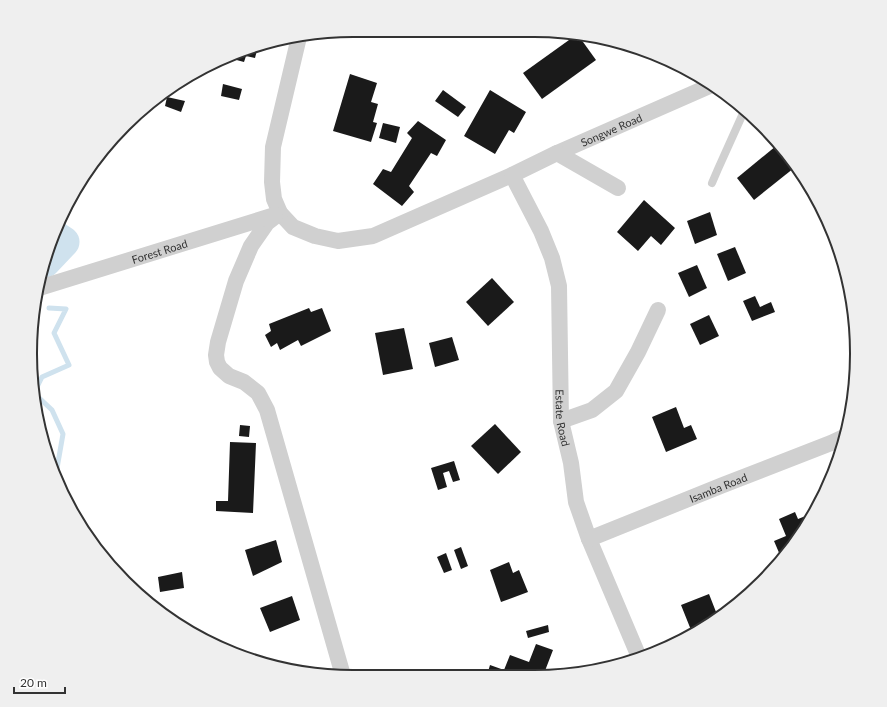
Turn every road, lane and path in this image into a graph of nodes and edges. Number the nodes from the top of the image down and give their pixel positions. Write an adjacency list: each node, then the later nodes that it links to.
1 (298, 42): 8 (street)
2 (706, 88): 4 (street, Songwe Road)
3 (742, 116): 6 (lane)
4 (557, 154): 5 (street, Songwe Road); 7 (street)
5 (512, 175): 8 (street, Songwe Road); 11 (street, Estate Road)
6 (712, 184)
7 (618, 188)
8 (280, 213): 9 (street, Forest Road); 15 (street)
9 (44, 286)
10 (658, 310): 11 (street)
11 (562, 421): 13 (street, Estate Road)
12 (838, 440): 13 (street, Isamba Road)
13 (589, 539): 14 (street, Estate Road)
14 (637, 652)
15 (341, 669)

